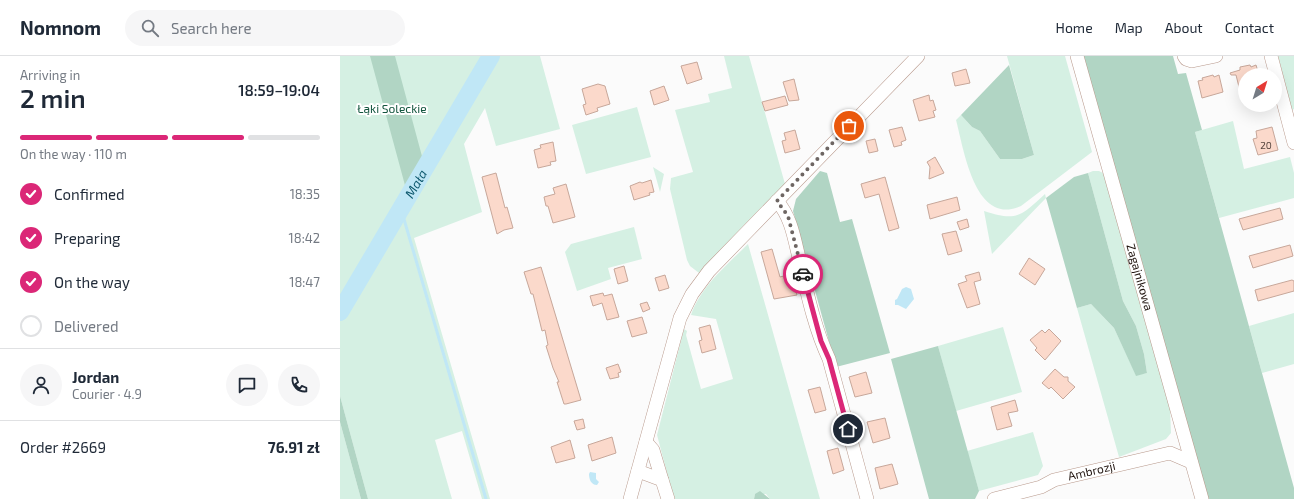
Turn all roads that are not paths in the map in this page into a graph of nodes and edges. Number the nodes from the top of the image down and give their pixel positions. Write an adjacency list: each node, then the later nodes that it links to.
1 (918, 56): 7 (street)
2 (1076, 56): 9 (street, Zagajnikowa)
3 (1184, 56): 4 (street)
4 (1216, 56)
5 (1271, 56): 6 (street)
6 (1294, 143)
7 (777, 201): 8 (street); 14 (street)
8 (646, 442): 10 (street); 11 (street)
9 (1191, 462): 15 (street, Ambrozji); 16 (street, Zagajnikowa)
10 (638, 471): 11 (street); 12 (street)
11 (662, 480): 13 (street)
12 (630, 499)
13 (668, 499)
14 (867, 499)
15 (994, 499)
16 (1202, 499)

